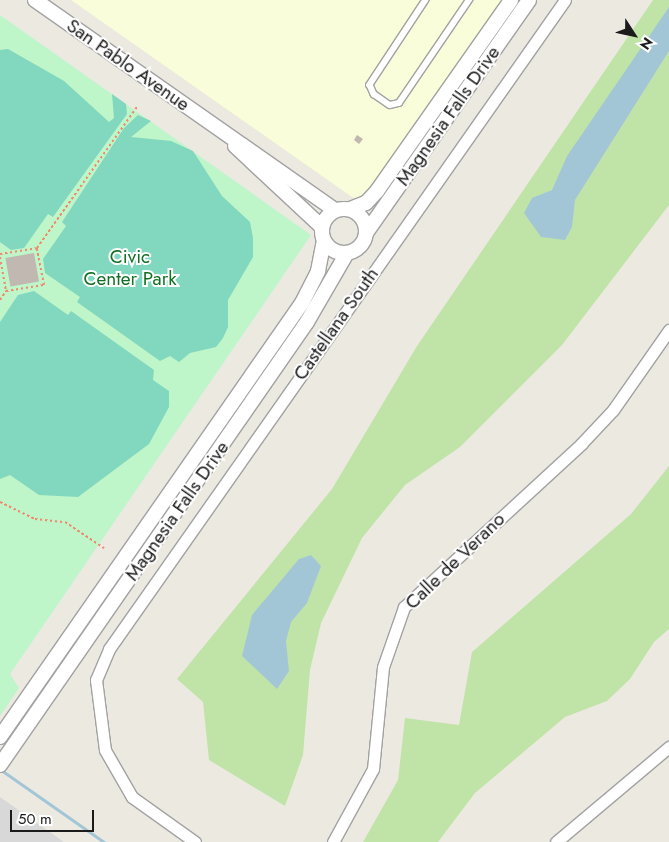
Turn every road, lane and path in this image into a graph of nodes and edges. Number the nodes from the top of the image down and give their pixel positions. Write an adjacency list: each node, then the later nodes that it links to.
1 (36, 0): 8 (street, San Pablo Avenue)
2 (426, 0): 3 (lane)
3 (469, 0)
4 (511, 0): 9 (street, Magnesia Falls Drive)
5 (530, 0): 11 (street, Magnesia Falls Drive)
6 (565, 0): 26 (street, Castellana South)
7 (137, 107): 13 (path)
8 (222, 130): 10 (street, San Pablo Avenue); 12 (street, San Pablo Avenue)
9 (350, 209): 10 (street); 11 (street)
10 (335, 210): 12 (street)
11 (366, 233): 14 (street)
12 (323, 234): 14 (street); 21 (street, Magnesia Falls Drive)
13 (37, 248): 15 (path); 16 (path)
14 (347, 253): 23 (street, Magnesia Falls Drive)
15 (0, 256): 16 (path)
16 (6, 291): 17 (path)
17 (0, 300)
18 (669, 330): 27 (street, Calle de Verano)
19 (0, 502): 20 (path)
20 (104, 548)
21 (38, 678): 22 (street, Magnesia Falls Drive); 23 (street)
22 (0, 737)
23 (13, 746): 25 (street, Magnesia Falls Drive)
24 (669, 747): 28 (street)
25 (0, 765)
26 (195, 842)
27 (333, 842)
28 (556, 842)

